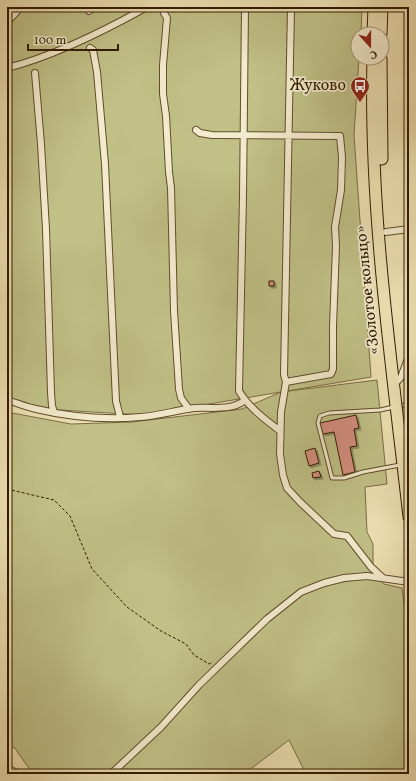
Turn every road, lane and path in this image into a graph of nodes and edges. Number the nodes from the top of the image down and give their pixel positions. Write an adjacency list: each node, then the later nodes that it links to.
1 (21, 7): 8 (street)
2 (147, 7): 14 (street)
3 (245, 7): 17 (street)
4 (291, 7): 18 (street)
5 (374, 7): 9 (highway)
6 (382, 7): 10 (highway)
7 (164, 13): 28 (street)
8 (7, 22)
9 (373, 26)
10 (381, 26)
11 (90, 48): 30 (street)
12 (373, 66): 23 (highway, «Золотое кольцо»)
13 (381, 66): 20 (highway, «Золотое кольцо»)
14 (7, 68)
15 (34, 73): 29 (street)
16 (196, 130): 17 (street)
17 (244, 134): 18 (street); 26 (street)
18 (290, 136): 24 (street); 24 (street)
19 (409, 229): 20 (street)
20 (386, 232): 23 (highway, «Золотое кольцо»)
21 (409, 356): 22 (street)
22 (408, 363): 23 (street)
23 (398, 381): 27 (highway, «Золотое кольцо»)
24 (286, 382): 31 (street)
25 (7, 400): 29 (street)
26 (245, 400): 28 (street); 31 (street)
27 (403, 407): 32 (highway, «Золотое кольцо»); 33 (highway, «Золотое кольцо»); 33 (lane)
28 (189, 409): 30 (street)
29 (54, 412): 30 (street)
30 (120, 417)
31 (280, 431): 36 (street)
32 (409, 448)
33 (404, 465): 35 (highway, «Золотое кольцо»)
34 (7, 488): 38 (path)
35 (409, 518)
36 (383, 578): 37 (street); 41 (street)
37 (409, 582)
38 (216, 661)
39 (7, 768): 40 (street)
40 (19, 774)
41 (111, 774)

